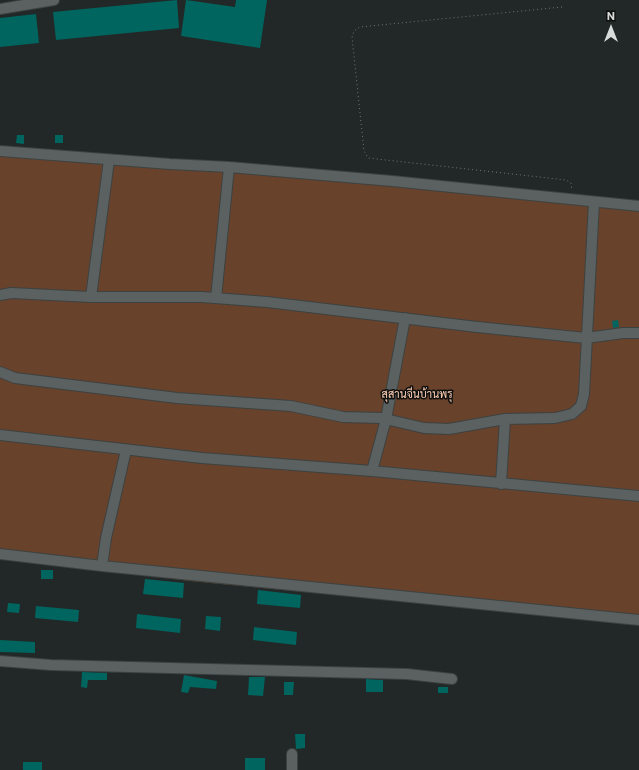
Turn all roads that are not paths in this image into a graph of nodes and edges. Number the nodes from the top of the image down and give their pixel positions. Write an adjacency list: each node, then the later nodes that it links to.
1 (54, 0): 2 (street)
2 (0, 9)
3 (0, 151): 4 (street)
4 (109, 160): 5 (street); 9 (street)
5 (229, 167): 6 (street); 10 (street)
6 (594, 202): 7 (street); 13 (street)
7 (639, 206)
8 (0, 295): 9 (street)
9 (91, 297): 10 (street)
10 (216, 298): 11 (street)
11 (405, 318): 13 (street); 15 (street)
12 (639, 333): 13 (street)
13 (586, 338): 16 (street)
14 (0, 372): 15 (street)
15 (386, 419): 16 (street); 19 (street)
16 (506, 419): 20 (street)
17 (0, 435): 18 (street)
18 (126, 450): 19 (street); 23 (street)
19 (372, 471): 20 (street)
20 (501, 484): 21 (street)
21 (639, 496)
22 (0, 554): 23 (street)
23 (102, 566): 24 (street)
24 (639, 620)
25 (0, 661): 26 (street)
26 (452, 679)
27 (292, 754): 28 (street)
28 (292, 770)

